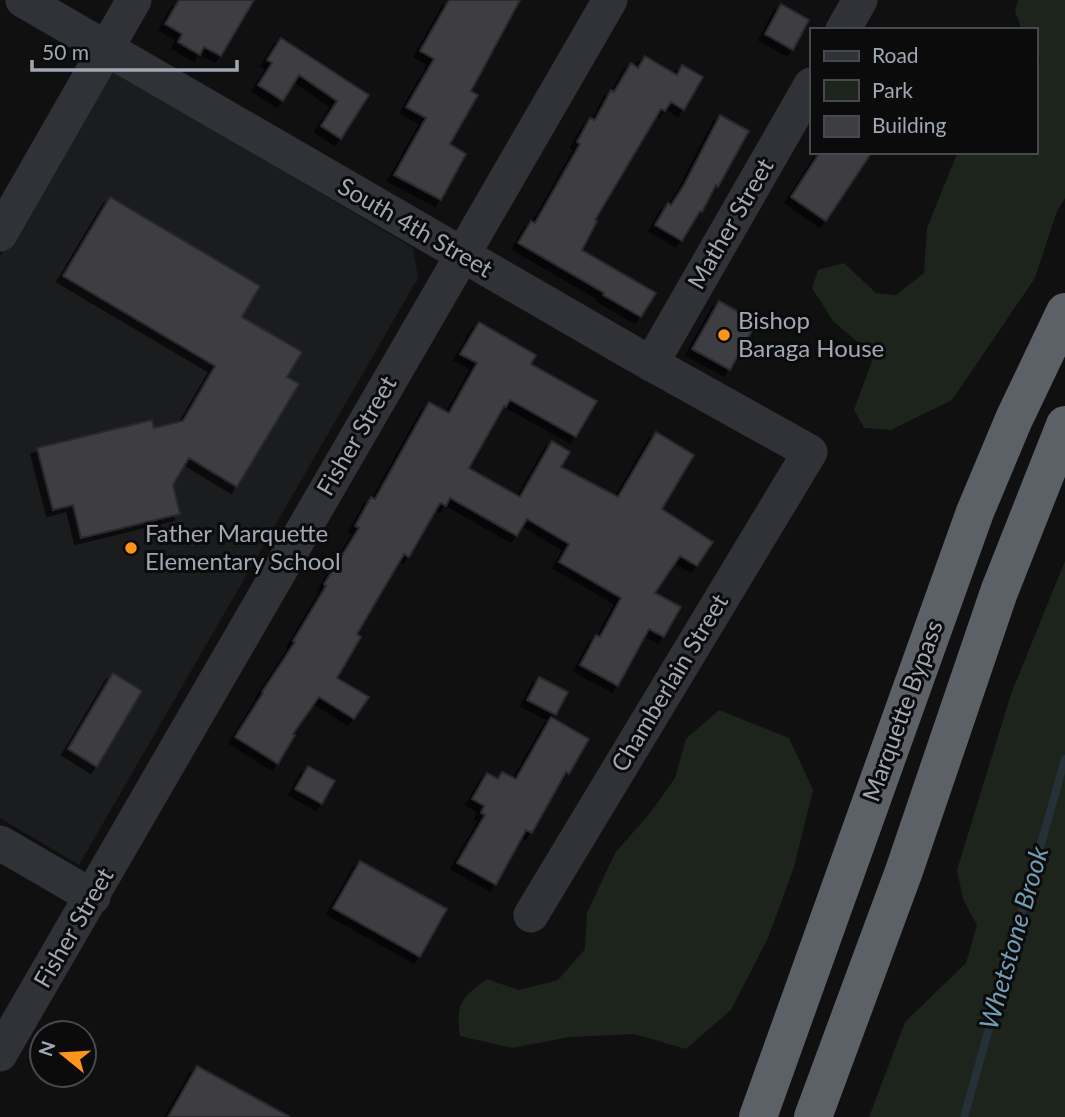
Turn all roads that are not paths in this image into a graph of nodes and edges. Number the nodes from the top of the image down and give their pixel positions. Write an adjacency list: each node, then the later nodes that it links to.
1 (23, 0): 6 (street, South 4th Street)
2 (134, 0): 6 (street)
3 (610, 0): 9 (street, Fisher Street)
4 (860, 0): 5 (street)
5 (844, 28)
6 (106, 49): 8 (street); 9 (street, South 4th Street)
7 (810, 87): 11 (street, Mather Street)
8 (0, 234)
9 (462, 254): 11 (street, South 4th Street); 15 (street, Fisher Street)
10 (1065, 312): 18 (highway, Marquette Bypass)
11 (651, 364): 13 (street, South 4th Street)
12 (1065, 425): 19 (highway, Marquette Bypass)
13 (810, 452): 16 (street, Chamberlain Street)
14 (0, 843): 15 (street)
15 (93, 897): 17 (street, Fisher Street)
16 (531, 915)
17 (0, 1054)
18 (758, 1117)
19 (813, 1117)

